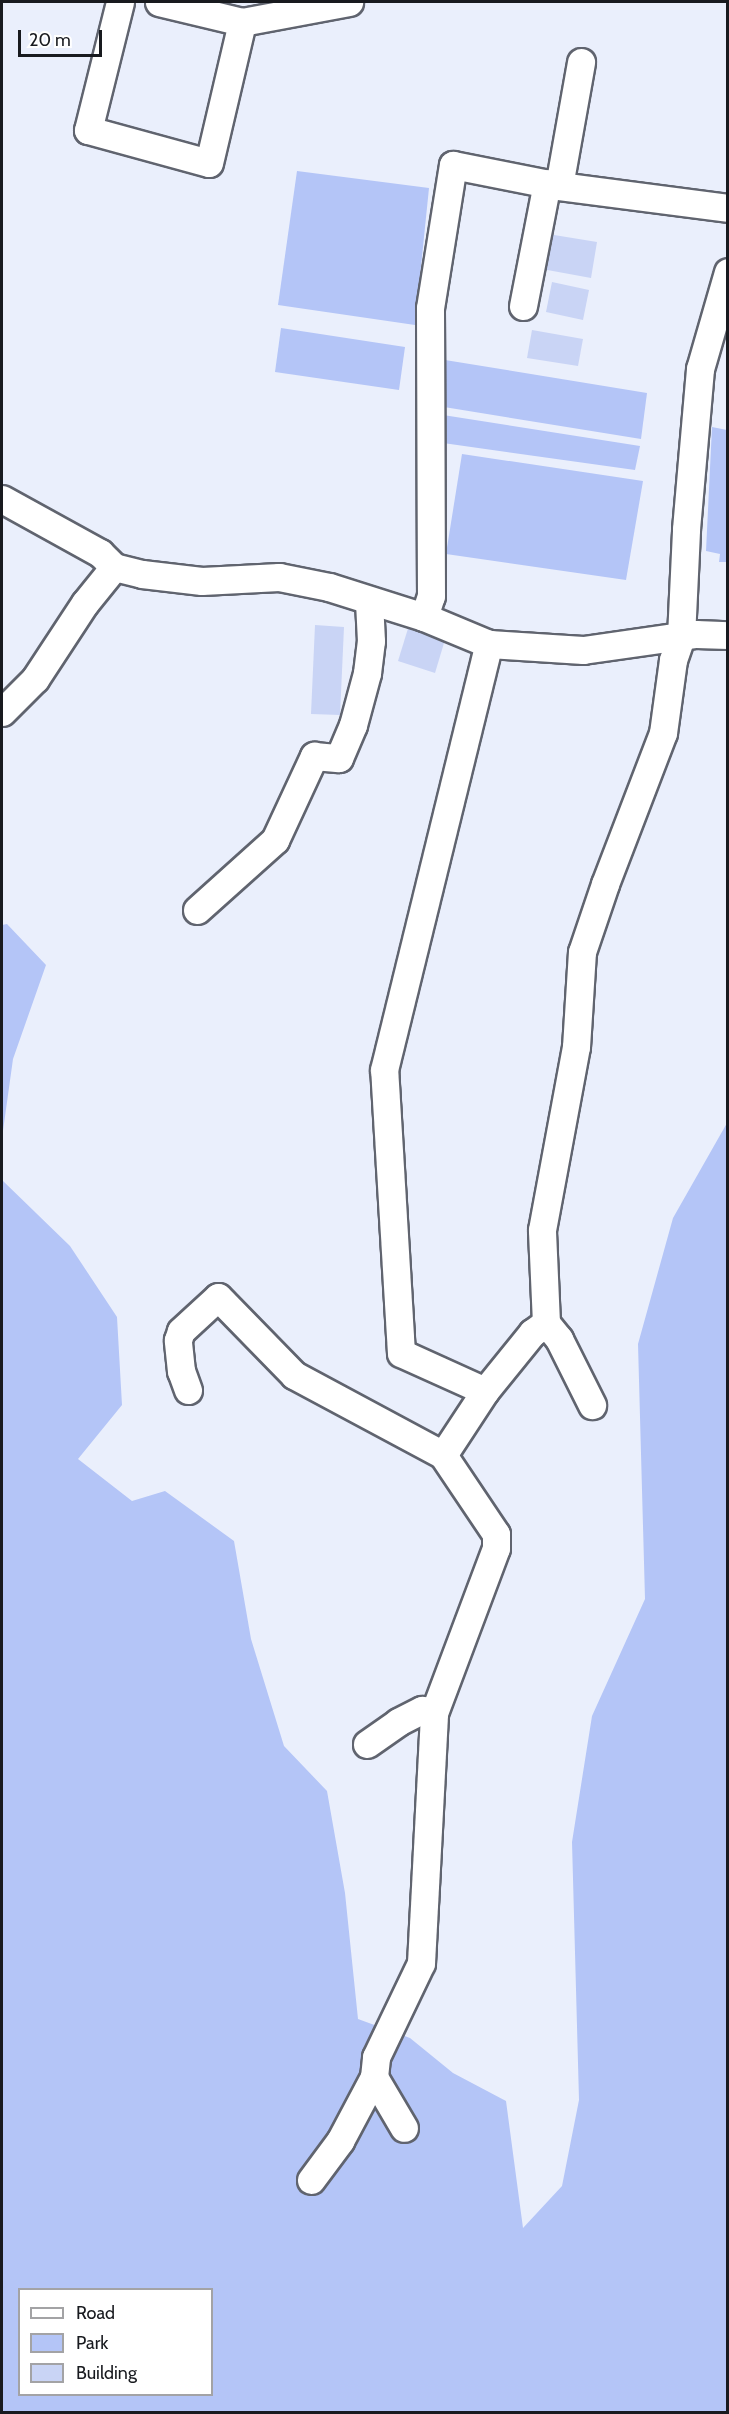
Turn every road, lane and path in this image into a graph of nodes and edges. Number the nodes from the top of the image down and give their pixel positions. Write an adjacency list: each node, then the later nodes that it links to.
1 (120, 2): 4 (street)
2 (159, 2): 4 (street)
3 (349, 2): 4 (street)
4 (242, 22)
5 (581, 62): 6 (street)
6 (553, 184): 7 (street); 9 (street); 13 (street)
7 (728, 208)
8 (728, 272): 15 (street)
9 (523, 306)
10 (2, 499): 11 (street)
11 (114, 567): 12 (street); 17 (street)
12 (369, 601): 13 (street); 18 (street)
13 (424, 617): 16 (street)
14 (728, 635): 15 (street)
15 (681, 637): 16 (street); 19 (street)
16 (489, 644): 21 (street)
17 (2, 712)
18 (197, 910)
19 (546, 1323): 21 (street); 22 (street)
20 (188, 1390): 23 (street)
21 (485, 1391): 23 (street)
22 (591, 1405)
23 (443, 1455): 24 (street)
24 (434, 1713): 25 (street); 26 (street)
25 (367, 1744)
26 (374, 2077): 27 (street); 28 (street)
27 (404, 2128)
28 (311, 2180)

